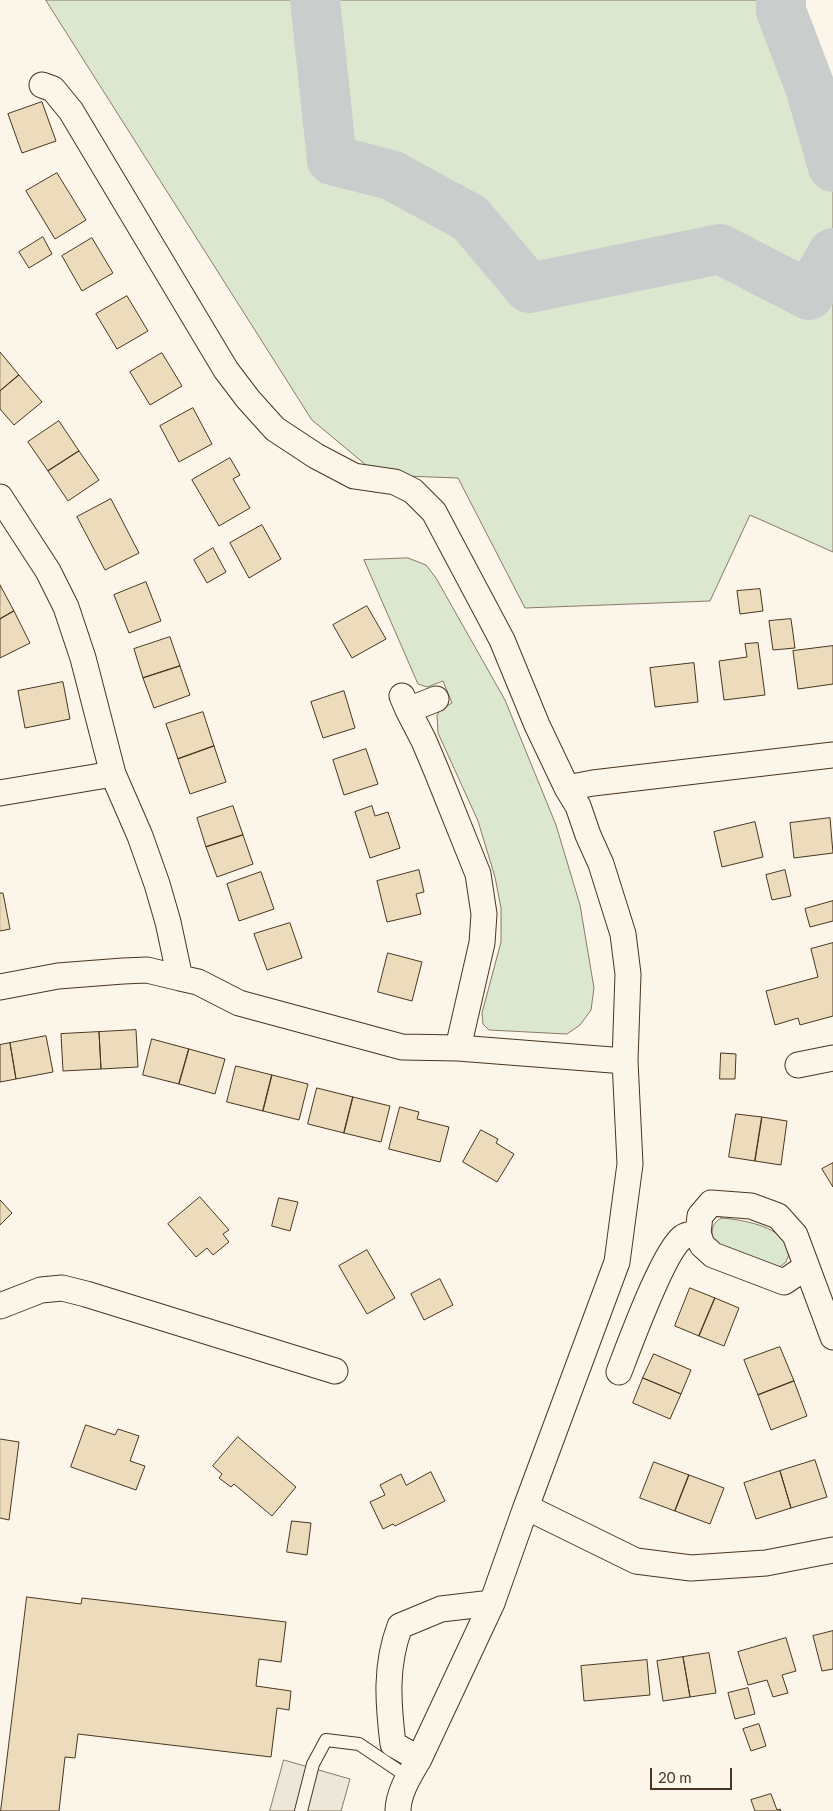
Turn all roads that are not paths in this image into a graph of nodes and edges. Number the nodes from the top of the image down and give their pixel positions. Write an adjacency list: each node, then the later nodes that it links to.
1 (42, 85): 6 (street)
2 (0, 497): 5 (street)
3 (436, 699): 10 (street)
4 (833, 755): 6 (street)
5 (113, 774): 7 (street); 8 (street)
6 (567, 788): 12 (street)
7 (0, 793)
8 (180, 978): 9 (street); 10 (street)
9 (0, 987)
10 (458, 1048): 12 (street)
11 (833, 1058): 13 (street)
12 (625, 1060): 20 (street)
13 (798, 1065)
14 (698, 1233): 15 (street); 15 (street); 19 (street)
15 (806, 1267): 17 (street)
16 (0, 1306): 18 (street)
17 (833, 1337)
18 (335, 1371)
19 (618, 1372)
20 (526, 1506): 21 (street); 22 (street)
21 (833, 1550)
22 (492, 1603): 23 (street); 23 (street)
23 (414, 1768): 24 (lane); 25 (street)
24 (301, 1811)
25 (398, 1811)

